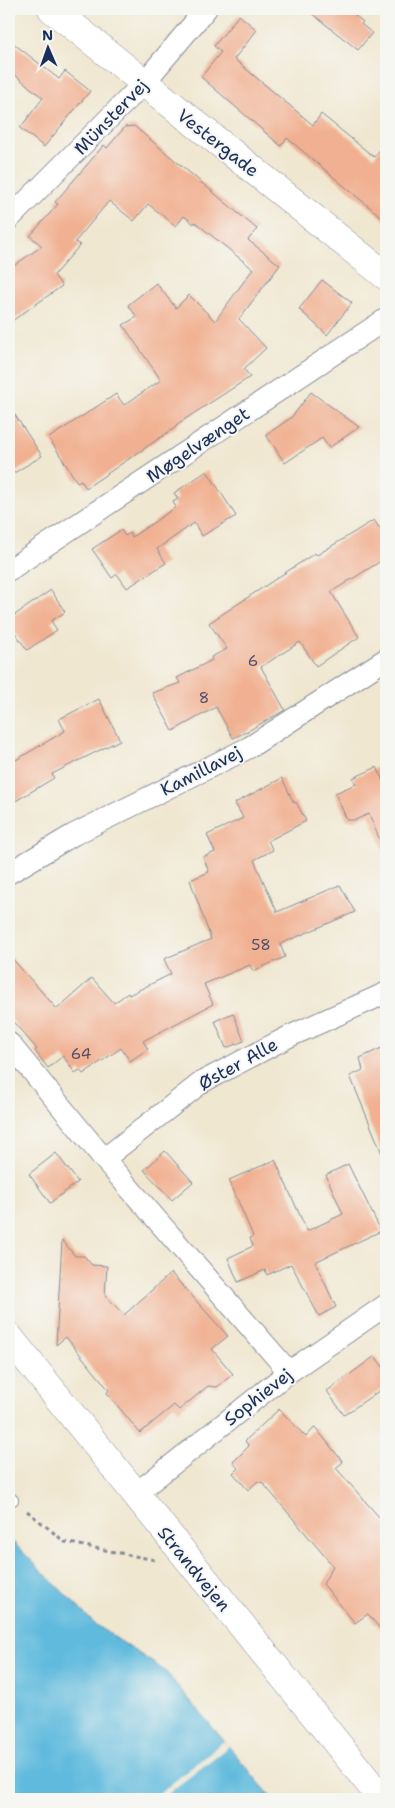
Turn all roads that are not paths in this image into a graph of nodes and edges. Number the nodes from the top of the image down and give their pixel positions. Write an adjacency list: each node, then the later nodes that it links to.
1 (52, 9): 3 (street, Vestergade)
2 (206, 9): 3 (street, Münstervej)
3 (144, 84): 4 (street, Münstervej); 5 (street, Vestergade)
4 (9, 219)
5 (386, 276)
6 (386, 319): 7 (street, Møgelvænget)
7 (9, 570)
8 (386, 659): 9 (street, Kamillavej)
9 (9, 873)
10 (386, 993): 12 (street, Øster Alle)
11 (9, 1043): 12 (street)
12 (104, 1159): 15 (street)
13 (386, 1305): 15 (street, Sophievej)
14 (9, 1337): 16 (street, Strandvejen)
15 (289, 1372): 16 (street, Sophievej)
16 (134, 1495): 17 (street, Strandvejen)
17 (382, 1799)

